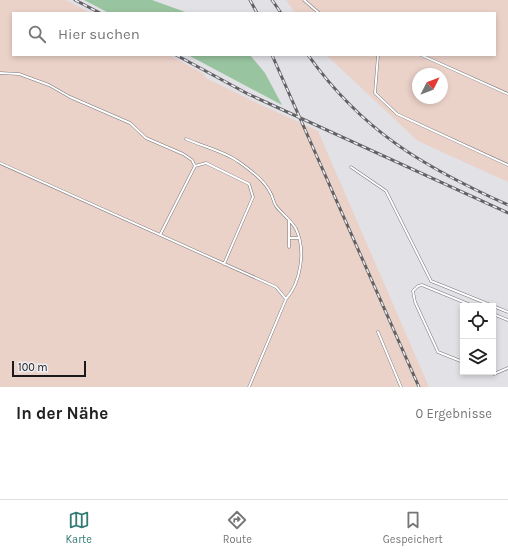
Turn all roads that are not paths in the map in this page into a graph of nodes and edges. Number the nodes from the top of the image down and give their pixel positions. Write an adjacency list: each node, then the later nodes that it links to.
1 (304, 0): 2 (lane)
2 (318, 12)
3 (378, 56): 9 (lane)
4 (423, 56): 6 (lane)
5 (0, 73): 10 (lane)
6 (508, 94)
7 (186, 139): 12 (lane)
8 (0, 163): 13 (lane)
9 (508, 164)
10 (195, 166): 13 (lane); 17 (lane)
11 (351, 167): 20 (lane)
12 (289, 220): 14 (lane); 15 (lane)
13 (160, 235): 17 (lane)
14 (289, 238): 15 (lane); 16 (lane)
15 (298, 238): 18 (lane)
16 (289, 247)
17 (224, 264): 18 (lane)
18 (286, 299): 29 (lane)
19 (466, 303): 26 (lane)
20 (486, 303)
21 (496, 307): 22 (lane)
22 (508, 312)
23 (496, 315): 24 (lane)
24 (508, 320)
25 (378, 332): 30 (lane)
26 (460, 361)
27 (508, 368): 28 (lane)
28 (496, 373)
29 (250, 387)
30 (401, 387)

